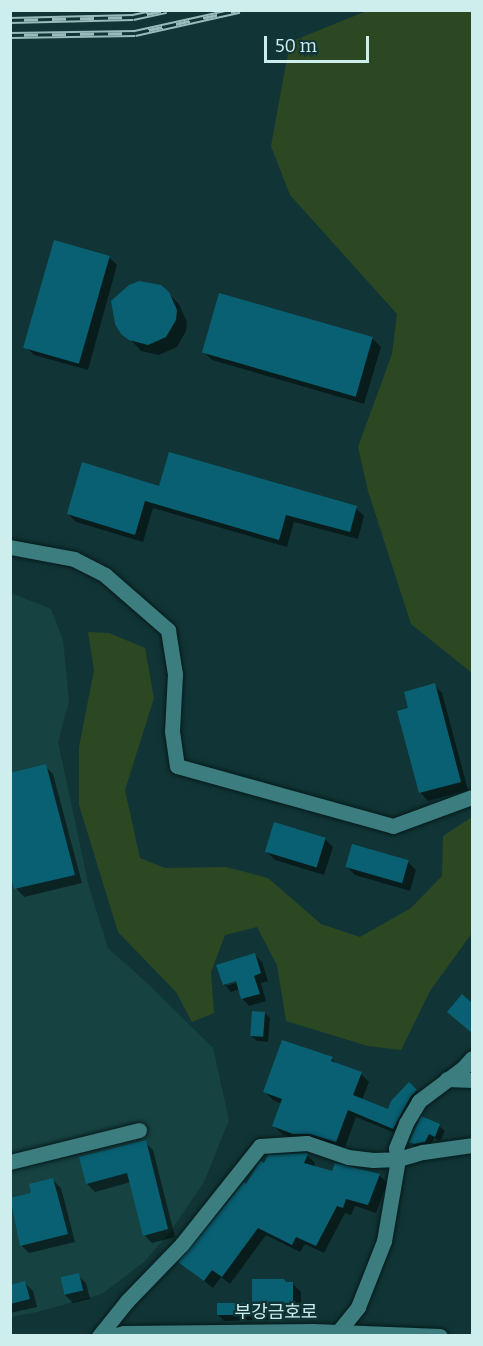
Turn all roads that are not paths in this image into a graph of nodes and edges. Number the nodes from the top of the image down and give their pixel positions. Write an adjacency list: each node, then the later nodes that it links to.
1 (10, 547): 2 (street)
2 (472, 797)
3 (472, 1058): 4 (street)
4 (447, 1079): 5 (street); 8 (street)
5 (472, 1080)
6 (139, 1130): 9 (street)
7 (472, 1145): 8 (street)
8 (398, 1159): 10 (street); 11 (street)
9 (10, 1162)
10 (338, 1332): 12 (street, 부강금호로); 13 (street, 부강금호로)
11 (99, 1335)
12 (120, 1335)
13 (440, 1335)

